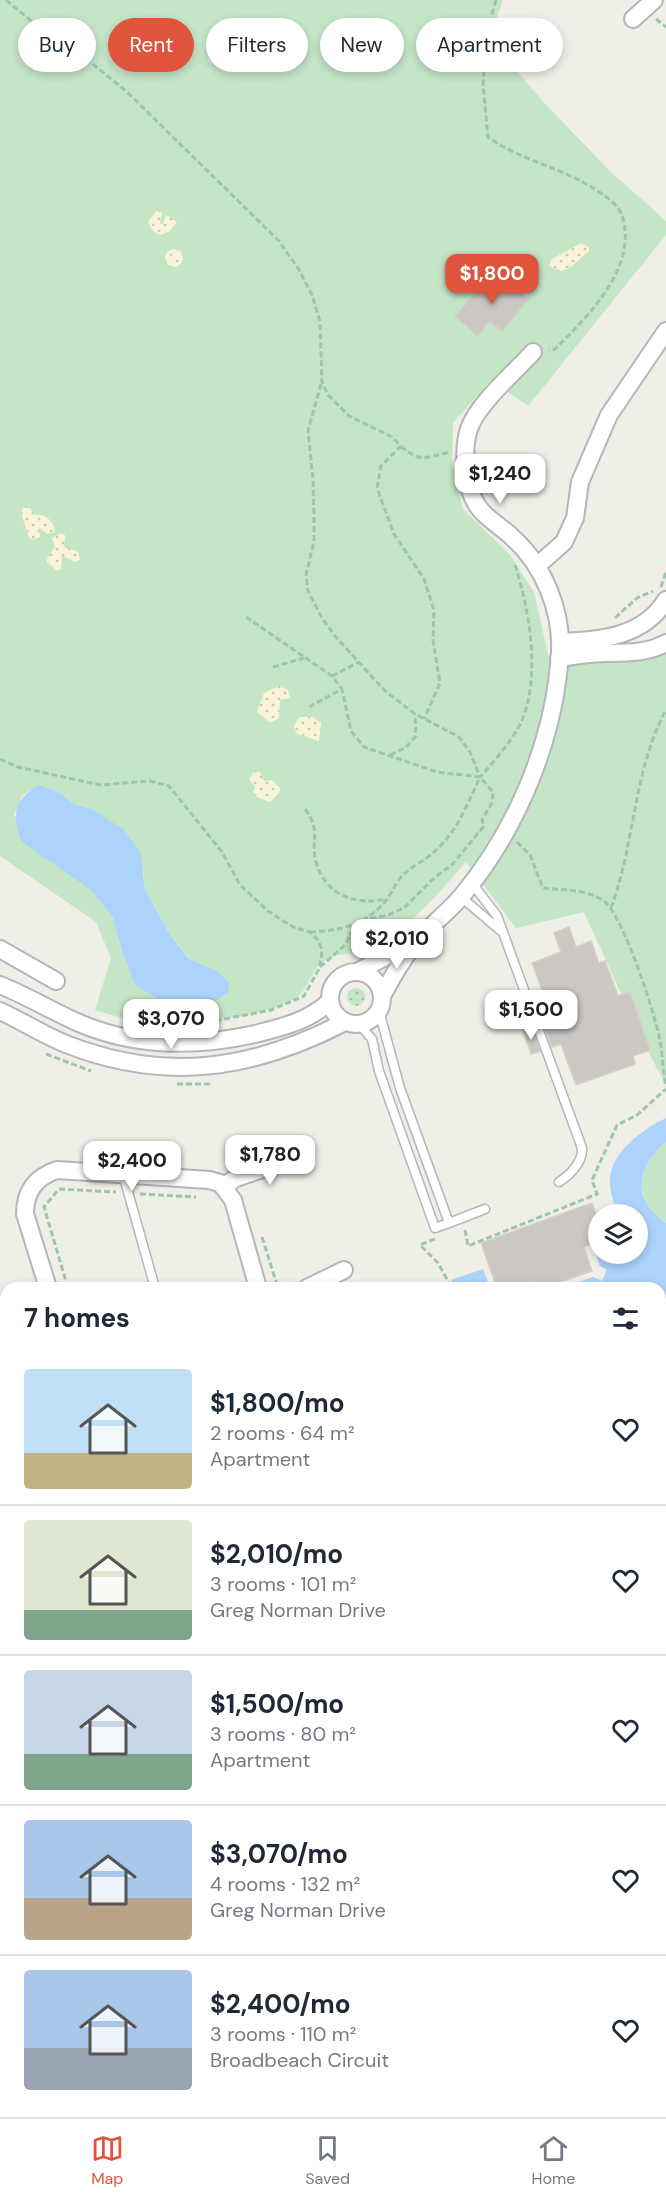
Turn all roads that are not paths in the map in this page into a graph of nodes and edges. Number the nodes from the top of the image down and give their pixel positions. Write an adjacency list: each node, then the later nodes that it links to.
1 (654, 0): 2 (street); 3 (street)
2 (660, 13)
3 (633, 19)
4 (666, 330): 6 (street)
5 (533, 352): 6 (street)
6 (537, 566): 9 (street)
7 (664, 608): 9 (street)
8 (666, 643): 9 (street)
9 (560, 649): 10 (street)
10 (472, 883): 11 (street); 12 (lane)
11 (461, 897): 12 (lane); 13 (street)
12 (501, 931): 26 (lane)
13 (420, 938): 15 (street); 19 (street)
14 (0, 949): 16 (street)
15 (357, 972): 18 (street); 19 (street)
16 (56, 981)
17 (0, 985): 22 (street)
18 (330, 1001): 21 (street); 22 (street)
19 (381, 1003): 21 (street); 29 (lane)
20 (0, 1011): 23 (street)
21 (352, 1023): 23 (street); 29 (lane)
22 (132, 1039): 23 (street)
23 (127, 1062)
24 (301, 1155): 27 (street)
25 (123, 1174): 27 (street); 31 (street); 32 (lane)
26 (559, 1182)
27 (224, 1186): 33 (street)
28 (485, 1209): 29 (lane)
29 (449, 1223)
30 (344, 1270): 34 (street)
31 (46, 1282)
32 (154, 1282)
33 (256, 1282)
34 (319, 1282)

